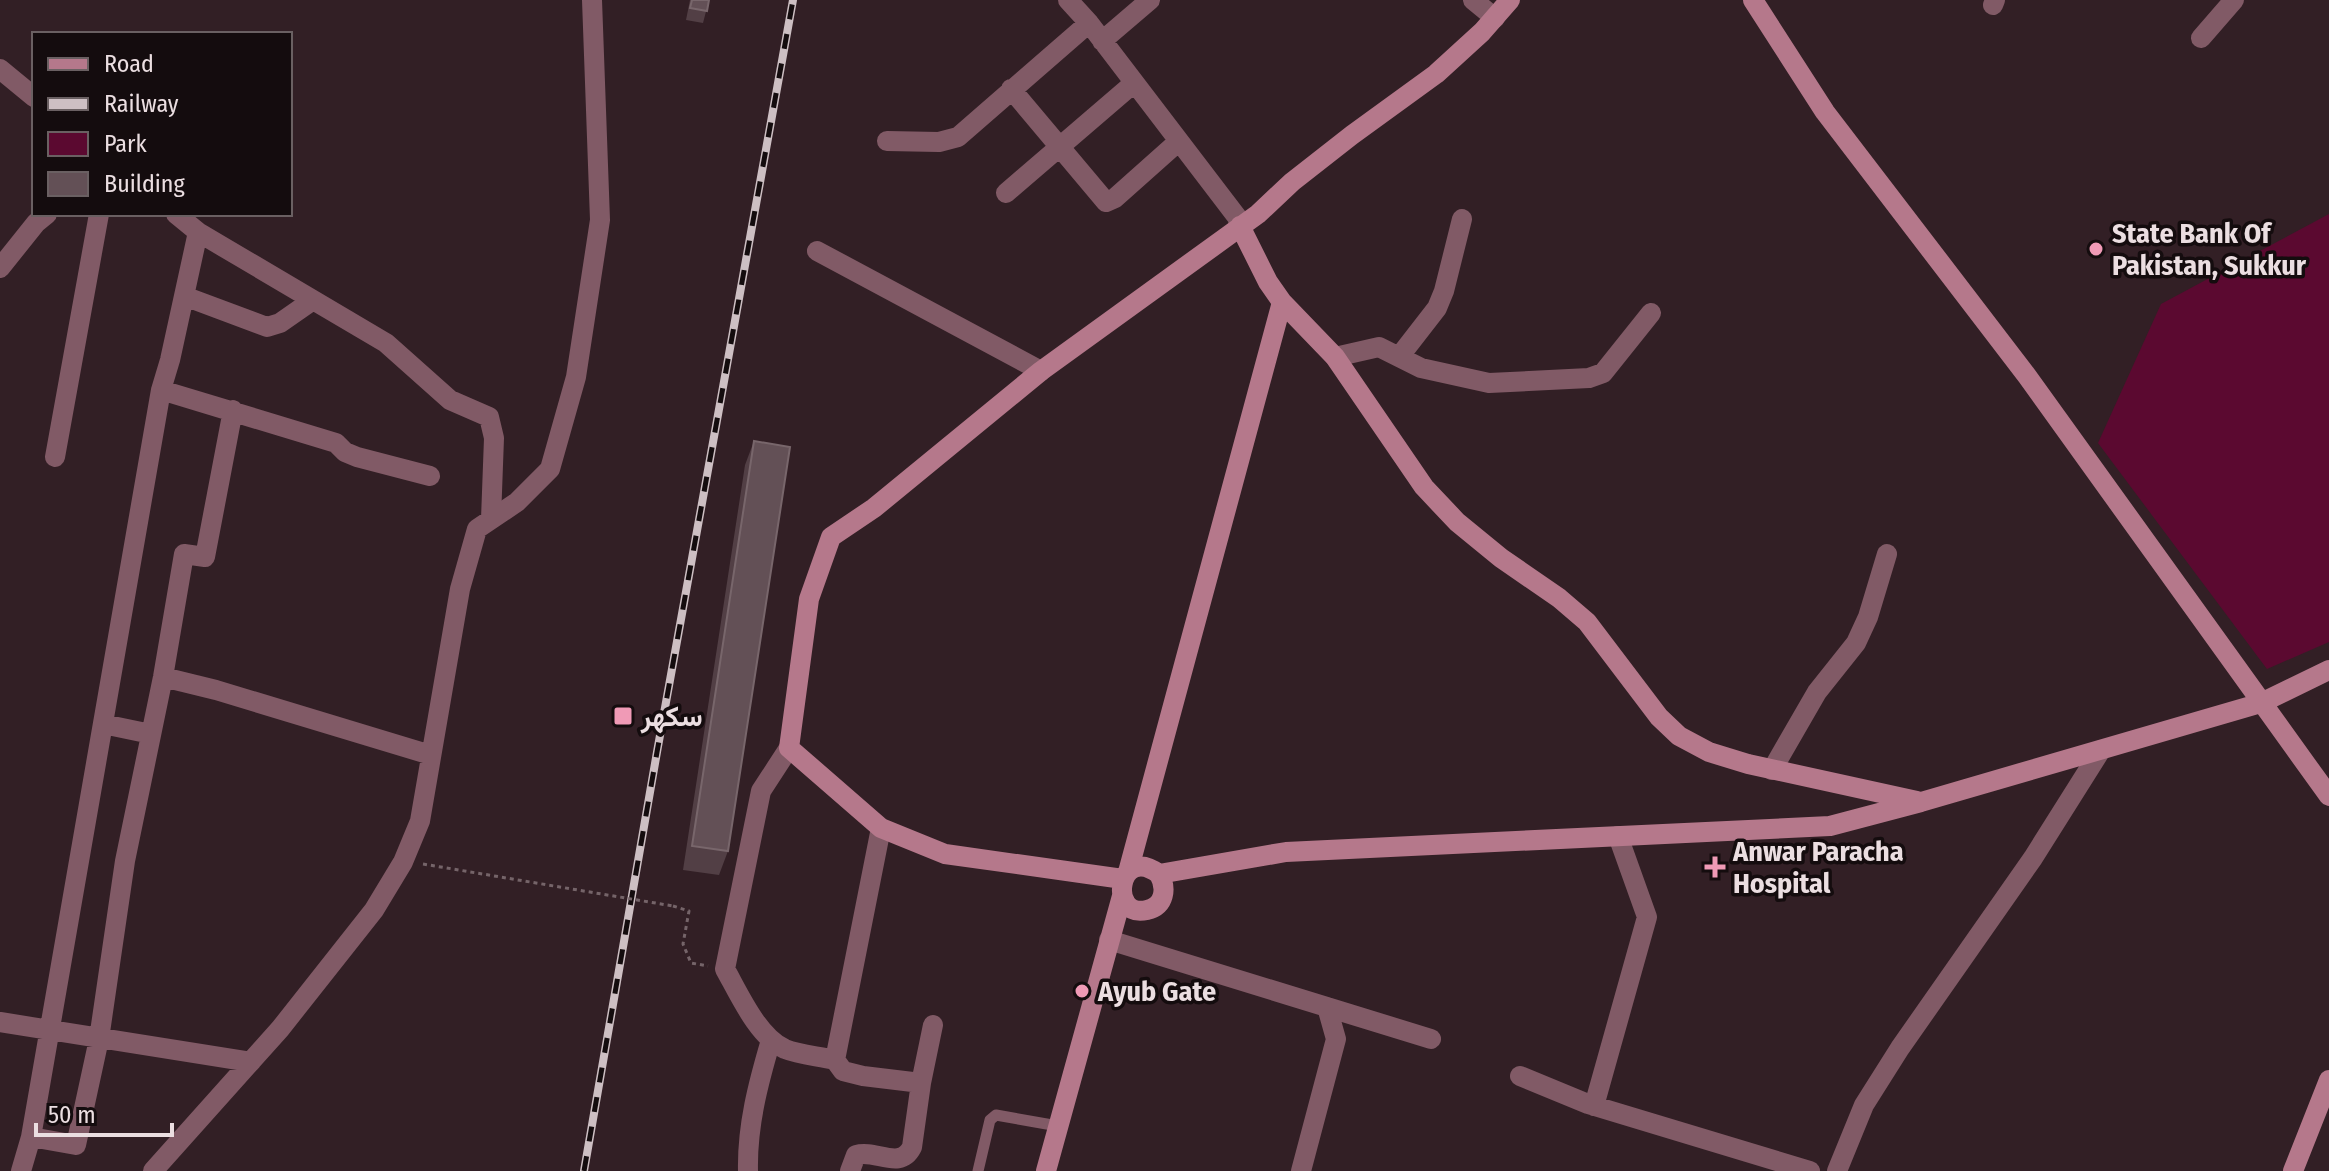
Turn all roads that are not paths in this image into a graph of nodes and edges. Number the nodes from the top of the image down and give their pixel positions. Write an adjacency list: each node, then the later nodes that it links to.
1 (592, 0): 39 (street)
2 (1150, 0): 11 (street)
3 (1473, 0): 8 (street)
4 (1510, 0): 8 (street)
5 (1753, 0): 43 (street)
6 (2229, 1): 10 (street)
7 (1074, 2): 9 (street)
8 (1495, 18): 24 (street)
9 (1089, 23): 11 (street); 14 (street)
10 (2201, 38)
11 (1102, 41): 13 (street)
12 (0, 69): 15 (street)
13 (1134, 83): 17 (street); 18 (street)
14 (1011, 89): 16 (street); 18 (street)
15 (32, 95)
16 (887, 141)
17 (1179, 141): 18 (street); 24 (street)
18 (1060, 147): 19 (street)
19 (1006, 193)
20 (45, 216): 27 (street)
21 (99, 216): 37 (street)
22 (178, 216): 25 (street)
23 (1462, 219): 33 (street)
24 (1240, 226): 30 (street); 34 (street)
25 (198, 232): 28 (street); 29 (street)
26 (817, 251): 34 (street)
27 (0, 268)
28 (184, 296): 29 (street); 35 (street)
29 (313, 300): 39 (street)
30 (1282, 302): 32 (street); 55 (street)
31 (1651, 313): 33 (street)
32 (1335, 357): 33 (street); 49 (street)
33 (1399, 357)
34 (1041, 371): 46 (street)
35 (161, 390): 36 (street); 44 (street)
36 (233, 410): 38 (street); 42 (street)
37 (55, 457)
38 (430, 476)
39 (491, 519): 48 (street)
40 (1887, 554): 49 (street)
41 (2329, 670): 43 (street)
42 (163, 677): 45 (street); 48 (street)
43 (2261, 703): 47 (street); 50 (street)
44 (103, 724): 45 (street); 60 (street)
45 (151, 734): 61 (street)
46 (789, 748): 52 (street); 63 (street)
47 (2101, 750): 51 (street); 80 (street)
48 (431, 755): 65 (street)
49 (1772, 770): 51 (street)
50 (2329, 796)
51 (1921, 802): 53 (street)
52 (881, 828): 55 (street); 64 (street)
53 (1618, 836): 54 (street); 69 (street)
54 (1159, 874): 55 (street); 55 (street)
55 (1124, 882): 56 (street)
56 (1109, 940): 57 (street); 70 (street)
57 (1327, 1007): 62 (street); 78 (street)
58 (0, 1022): 60 (street)
59 (933, 1025): 68 (street)
60 (48, 1029): 61 (street); 71 (street)
61 (99, 1039): 65 (street); 71 (street)
62 (1431, 1039)
63 (771, 1040): 64 (street); 74 (street)
64 (835, 1060): 68 (street)
65 (251, 1062): 73 (street)
66 (1520, 1076): 69 (street)
67 (2329, 1080): 81 (street)
68 (921, 1083): 75 (street)
69 (1594, 1106): 79 (street)
70 (1058, 1126): 76 (lane); 77 (street)
71 (31, 1137): 72 (street)
72 (21, 1171)
73 (153, 1171)
74 (748, 1171)
75 (850, 1171)
76 (978, 1171)
77 (1046, 1171)
78 (1301, 1171)
79 (1810, 1171)
80 (1837, 1171)
81 (2293, 1171)

